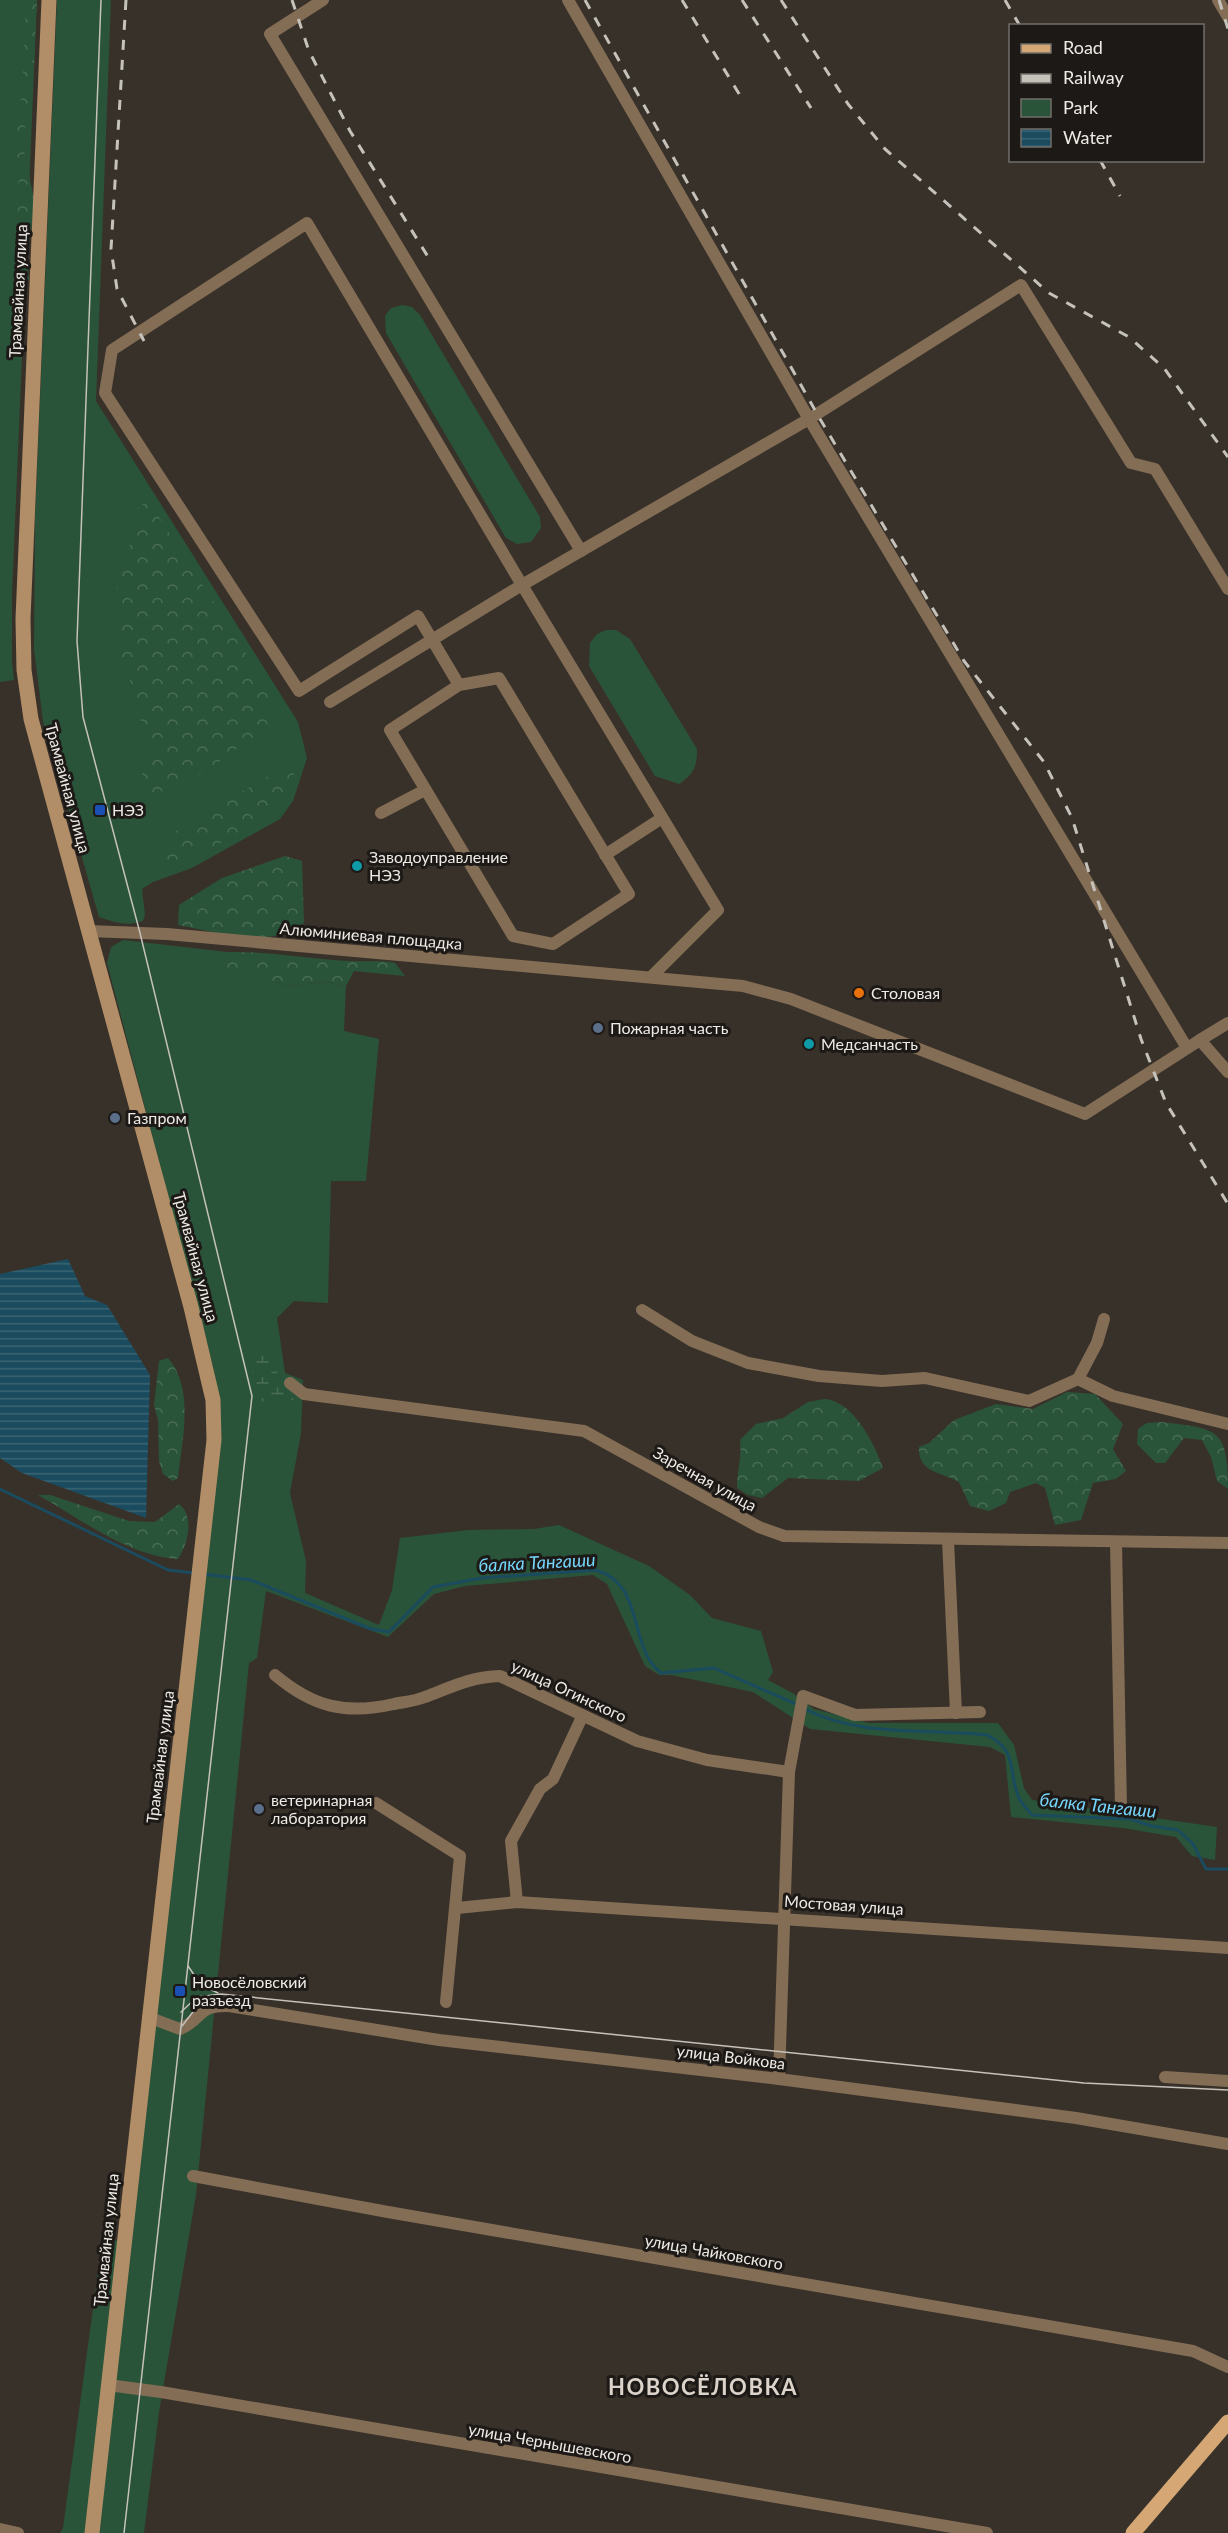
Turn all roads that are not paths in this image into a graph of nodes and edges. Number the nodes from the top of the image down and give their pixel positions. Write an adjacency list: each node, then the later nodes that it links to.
1 (49, 0): 17 (main road, Трамвайная улица)
2 (323, 0): 7 (street)
3 (568, 0): 6 (street)
4 (1218, 0): 5 (street)
5 (1228, 17)
6 (809, 419): 7 (street); 9 (street); 21 (street)
7 (581, 550): 8 (street)
8 (522, 585): 10 (street); 10 (street); 15 (street)
9 (1228, 590)
10 (432, 640): 11 (street); 12 (street)
11 (459, 685): 13 (street); 16 (street)
12 (330, 702)
13 (425, 790): 14 (street); 16 (street)
14 (381, 813)
15 (662, 818): 16 (street); 18 (street)
16 (605, 855)
17 (88, 930): 18 (street, Алюминиевая площадка); 43 (main road, Трамвайная улица)
18 (651, 977): 21 (street, Алюминиевая площадка)
19 (1228, 1023): 20 (street)
20 (1200, 1040): 21 (street); 22 (street)
21 (1187, 1048)
22 (1228, 1072)
23 (642, 1310): 25 (street)
24 (1104, 1319): 25 (street)
25 (1078, 1379): 27 (street)
26 (290, 1383): 28 (street, Заречная улица)
27 (1228, 1424)
28 (948, 1540): 29 (street, Заречная улица); 33 (street)
29 (1116, 1542): 30 (street, Заречная улица); 37 (street)
30 (1228, 1543)
31 (274, 1675): 34 (street, улица Огинского)
32 (980, 1712): 33 (street)
33 (956, 1713): 35 (street)
34 (582, 1717): 35 (street, улица Огинского); 38 (street)
35 (789, 1772): 40 (street)
36 (376, 1803): 39 (street)
37 (1121, 1809)
38 (517, 1902): 39 (street, Мостовая улица); 40 (street, Мостовая улица)
39 (457, 1908): 42 (street)
40 (783, 1918): 41 (street, Мостовая улица); 45 (street)
41 (1228, 1948)
42 (446, 2002)
43 (148, 2017): 45 (street, улица Войкова); 50 (main road, Трамвайная улица)
44 (1165, 2078): 46 (street)
45 (779, 2079): 47 (street, улица Войкова)
46 (1228, 2081)
47 (1228, 2144)
48 (193, 2176): 49 (street, улица Чайковского)
49 (1228, 2367)
50 (108, 2385): 54 (main road, Трамвайная улица); 55 (street, улица Чернышевского)
51 (1228, 2422): 56 (main road)
52 (0, 2529): 53 (street)
53 (18, 2533)
54 (92, 2533)
55 (987, 2533)
56 (1133, 2533)

